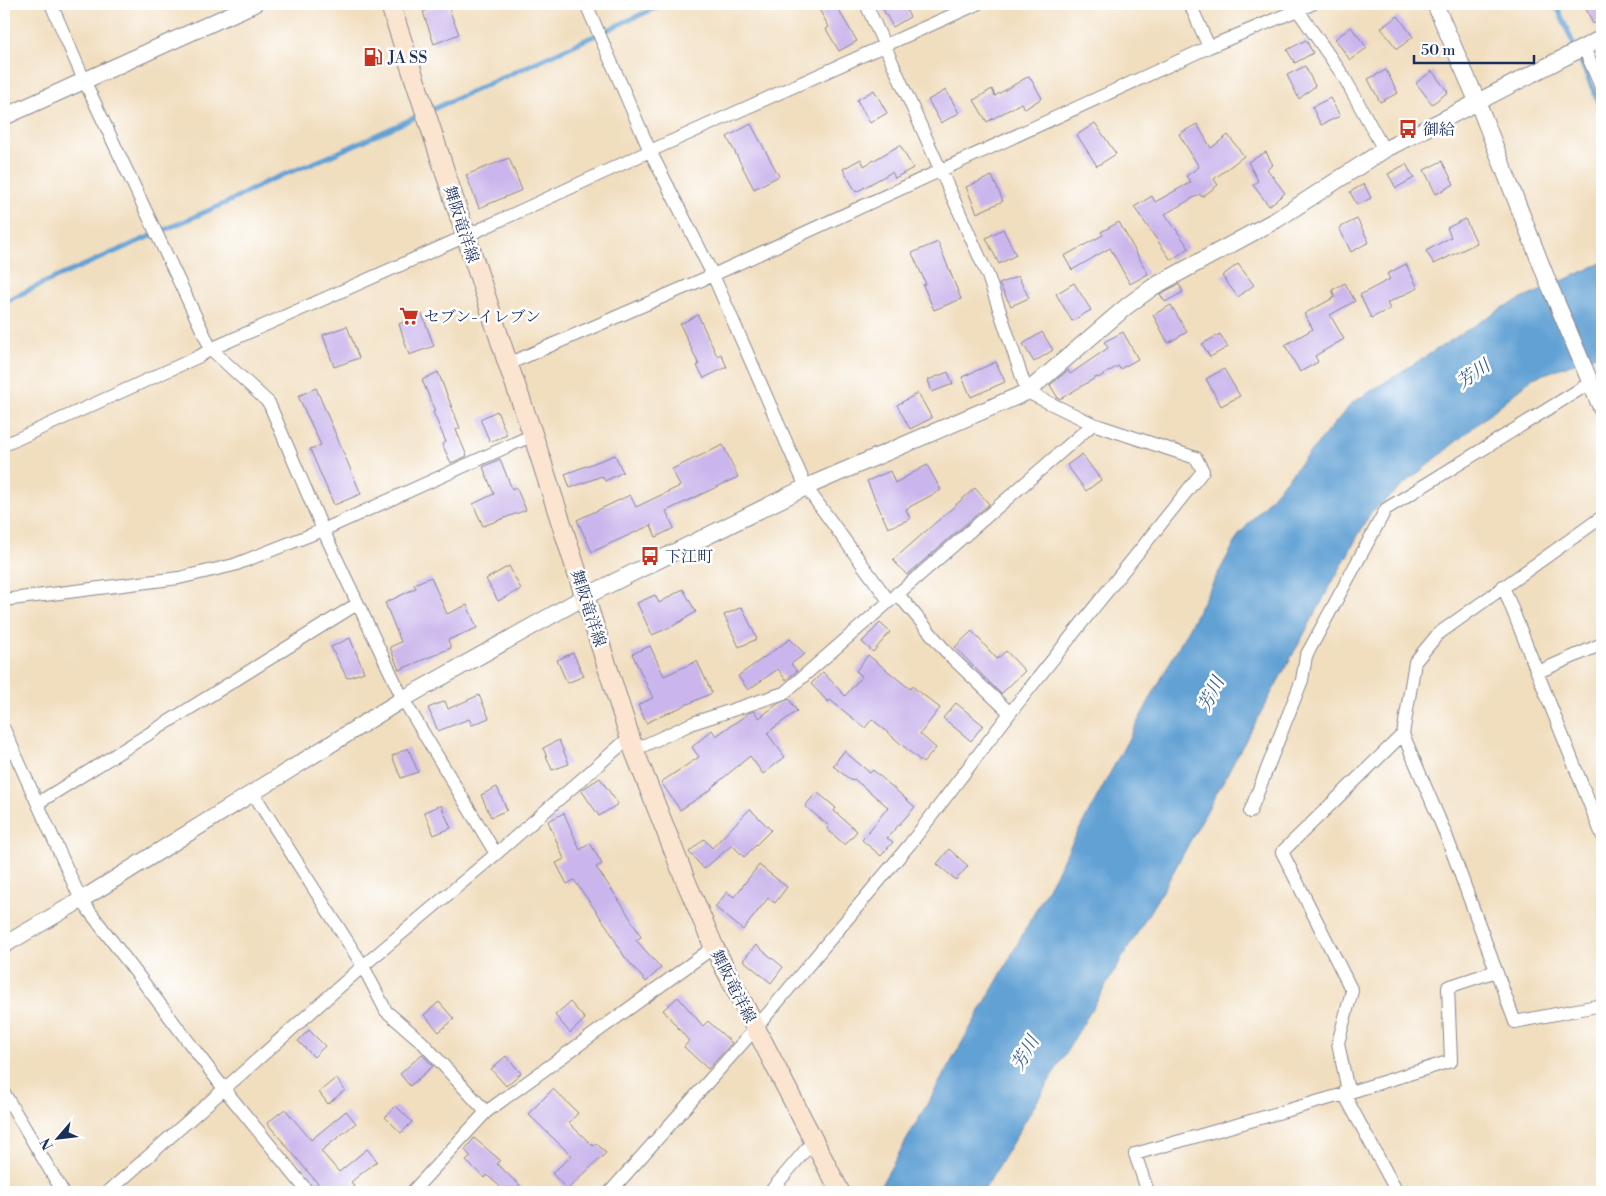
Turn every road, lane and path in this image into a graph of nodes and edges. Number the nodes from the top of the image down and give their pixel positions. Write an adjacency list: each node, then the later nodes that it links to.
1 (51, 4): 15 (street)
2 (254, 4): 15 (street)
3 (390, 4): 22 (main road, 舞阪竜洋線)
4 (586, 4): 20 (street)
5 (866, 4): 12 (street)
6 (977, 4): 12 (street)
7 (1190, 4): 13 (street)
8 (1312, 4): 10 (street)
9 (1435, 4): 17 (street)
10 (1297, 10): 13 (street); 19 (street)
11 (1602, 38): 14 (street)
12 (885, 46): 20 (street); 21 (street)
13 (1209, 48): 21 (street)
14 (1584, 48): 16 (street); 17 (street)
15 (84, 80): 18 (street); 24 (street)
16 (1602, 88)
17 (1478, 102): 19 (street); 26 (street)
18 (4, 117)
19 (1384, 150): 27 (street)
20 (650, 151): 22 (street); 23 (street)
21 (942, 170): 23 (street); 27 (street)
22 (466, 236): 24 (street); 25 (main road, 舞阪竜洋線)
23 (713, 275): 25 (street); 32 (street)
24 (210, 350): 31 (street); 34 (street)
25 (508, 364): 30 (main road, 舞阪竜洋線)
26 (1587, 377): 28 (street); 49 (street)
27 (1027, 392): 29 (street); 32 (street)
28 (1602, 410)
29 (1094, 424): 37 (street); 43 (street)
30 (533, 435): 34 (street); 36 (main road, 舞阪竜洋線)
31 (4, 446)
32 (806, 487): 36 (street); 37 (street)
33 (1602, 517): 35 (street)
34 (323, 530): 38 (street); 39 (street)
35 (1503, 586): 41 (street); 45 (street)
36 (586, 596): 42 (street); 46 (main road, 舞阪竜洋線)
37 (893, 597): 43 (street); 46 (street)
38 (4, 600)
39 (358, 604): 42 (street); 48 (street)
40 (1602, 644): 41 (street)
41 (1538, 672): 50 (street)
42 (403, 699): 47 (street); 51 (street)
43 (1010, 713): 58 (street)
44 (4, 729): 48 (street)
45 (1403, 734): 56 (street); 61 (street)
46 (632, 744): 51 (street); 54 (main road, 舞阪竜洋線)
47 (253, 793): 52 (street); 55 (street)
48 (38, 803): 52 (street)
49 (1250, 812)
50 (1602, 835)
51 (496, 854): 55 (street)
52 (81, 900): 53 (street); 59 (street)
53 (4, 945)
54 (714, 947): 58 (main road, 舞阪竜洋線); 62 (street)
55 (363, 966): 59 (street); 62 (street)
56 (1496, 971): 57 (street); 61 (street)
57 (1602, 1005)
58 (755, 1029): 63 (main road, 舞阪竜洋線); 68 (street)
59 (225, 1090): 65 (street); 66 (street)
60 (4, 1093): 64 (street)
61 (1344, 1094): 71 (street); 72 (street)
62 (486, 1112): 67 (street)
63 (814, 1140): 69 (street); 70 (main road, 舞阪竜洋線)
64 (63, 1192)
65 (108, 1192)
66 (308, 1192)
67 (412, 1192)
68 (610, 1192)
69 (770, 1192)
70 (840, 1192)
71 (1148, 1192)
72 (1397, 1192)

